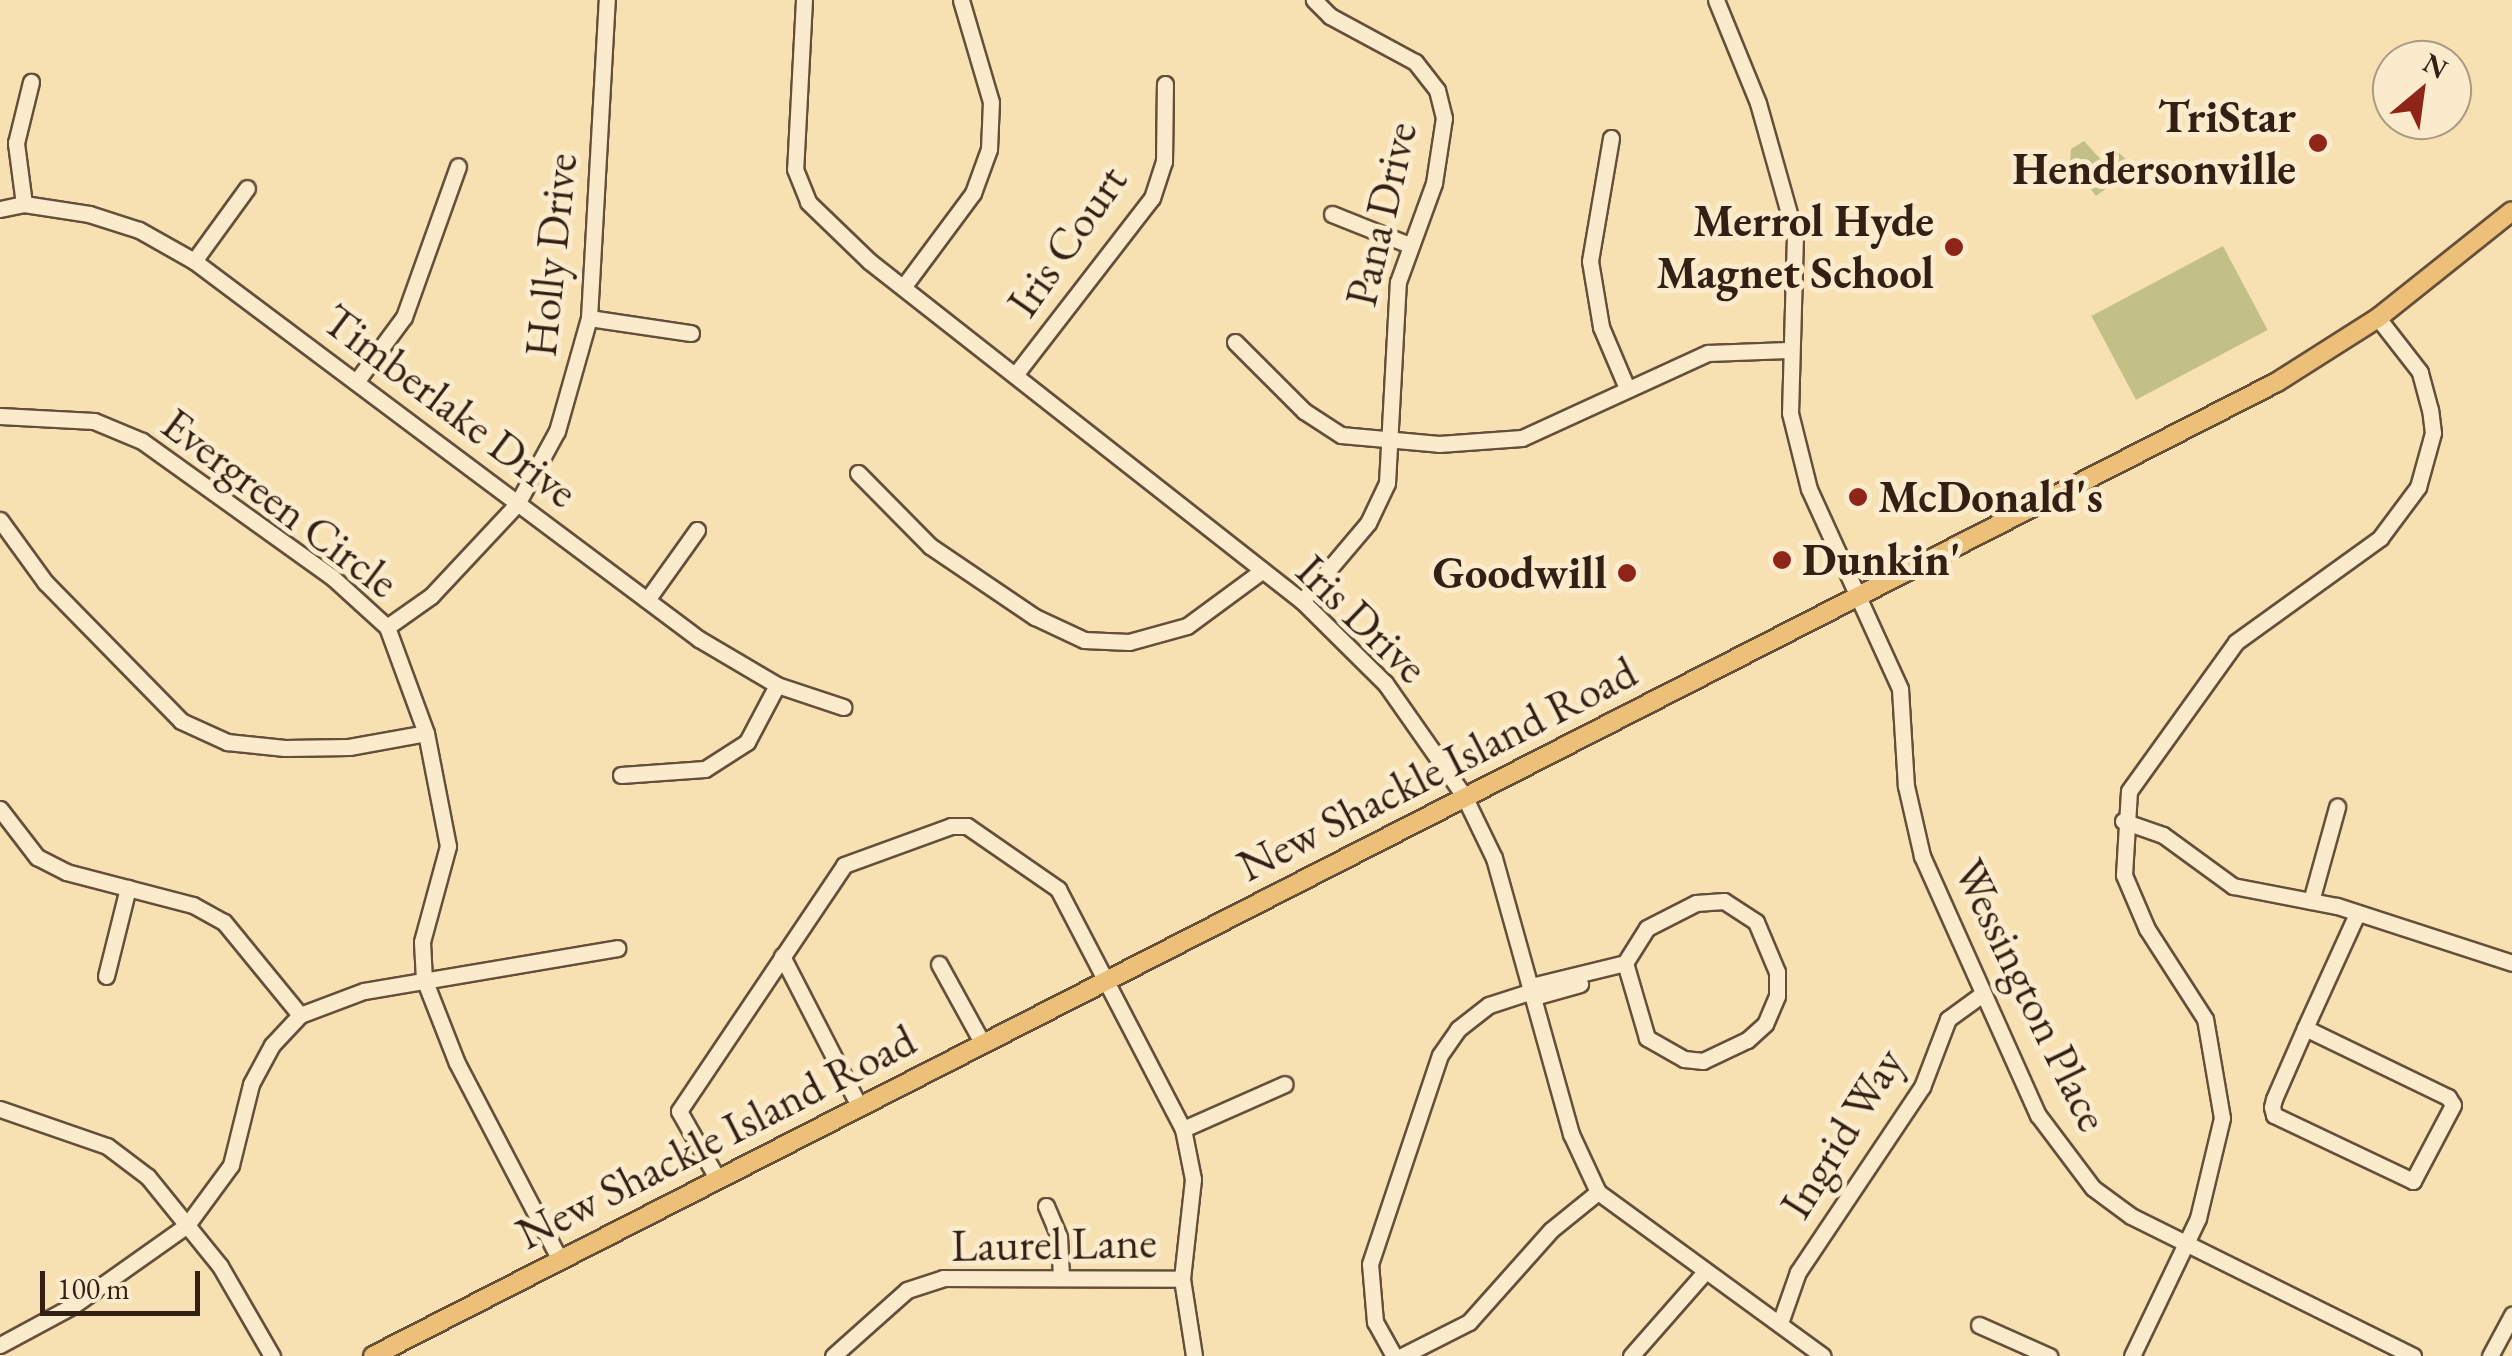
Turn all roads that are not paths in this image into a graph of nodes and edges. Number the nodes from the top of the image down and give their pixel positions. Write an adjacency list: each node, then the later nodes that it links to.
1 (606, 0): 18 (street, Holly Drive)
2 (804, 0): 17 (street, Iris Drive)
3 (960, 0): 17 (street)
4 (1314, 0): 15 (street, Pana Drive)
5 (1716, 0): 22 (street, Wessington Place)
6 (31, 82): 11 (street)
7 (1165, 84): 23 (street, Iris Court)
8 (1611, 138): 25 (street)
9 (458, 166): 24 (street)
10 (247, 188): 16 (street)
11 (24, 204): 12 (street, Timberlake Drive); 16 (street, Timberlake Drive)
12 (0, 210)
13 (2512, 211): 19 (main road, New Shackle Island Road)
14 (1332, 214): 15 (street)
15 (1407, 244): 27 (street, Pana Drive)
16 (194, 262): 24 (street, Timberlake Drive)
17 (904, 286): 23 (street, Iris Drive)
18 (589, 318): 20 (street); 29 (street, Holly Drive)
19 (2378, 318): 33 (main road, New Shackle Island Road); 44 (street)
20 (691, 333)
21 (1235, 342): 27 (street)
22 (1788, 350): 25 (street); 33 (street, Wessington Place)
23 (1014, 375): 32 (street, Iris Drive)
24 (356, 382): 29 (street, Timberlake Drive)
25 (1626, 386): 27 (street)
26 (0, 416): 36 (street, Evergreen Circle)
27 (1391, 441): 35 (street, Pana Drive)
28 (858, 472): 32 (street)
29 (517, 504): 34 (street, Timberlake Drive); 36 (street, Holly Drive)
30 (0, 520): 39 (street)
31 (698, 530): 34 (street)
32 (1259, 572): 35 (street, Iris Drive)
33 (1857, 598): 41 (main road, New Shackle Island Road); 57 (street, Wessington Place)
34 (648, 600): 37 (street, Timberlake Drive)
35 (1302, 601): 41 (street, Iris Drive)
36 (387, 627): 39 (street, Evergreen Circle)
37 (777, 685): 38 (street, Timberlake Drive); 40 (street)
38 (843, 706)
39 (426, 733): 54 (street, Evergreen Circle)
40 (621, 775)
41 (1464, 796): 55 (main road, New Shackle Island Road); 56 (street, Iris Drive)
42 (2337, 807): 46 (street)
43 (0, 809): 45 (street)
44 (2124, 822): 46 (street); 69 (street)
45 (128, 888): 53 (street); 58 (street)
46 (2311, 900): 47 (street)
47 (2357, 914): 51 (street); 59 (street)
48 (617, 948): 54 (street)
49 (782, 956): 55 (street); 62 (street); 65 (street)
50 (938, 964): 60 (street)
51 (2512, 964)
52 (1626, 966): 52 (street); 56 (street)
53 (106, 976)
54 (424, 979): 58 (street); 70 (street, Evergreen Circle)
55 (1108, 981): 60 (main road, New Shackle Island Road); 64 (street)
56 (1532, 991): 66 (street, Iris Drive); 82 (street)
57 (1981, 995): 69 (street, Wessington Place); 75 (street, Ingrid Way)
58 (300, 1015): 68 (street)
59 (2306, 1028): 59 (street)
60 (983, 1044): 62 (main road, New Shackle Island Road)
61 (1285, 1084): 64 (street)
62 (860, 1106): 65 (main road, New Shackle Island Road)
63 (1, 1113): 68 (street)
64 (1183, 1129): 73 (street)
65 (717, 1178): 70 (main road, New Shackle Island Road)
66 (1598, 1192): 71 (street, Iris Drive); 83 (street)
67 (1046, 1206): 72 (street)
68 (187, 1224): 77 (street); 79 (street)
69 (2184, 1248): 87 (street); 88 (street, Wessington Place)
70 (559, 1258): 80 (main road, New Shackle Island Road)
71 (1704, 1273): 75 (street, Iris Drive); 84 (street)
72 (1061, 1277): 73 (street, Laurel Lane); 78 (street, Laurel Lane)
73 (1182, 1280): 81 (street)
74 (2512, 1316): 89 (street)
75 (1780, 1323): 85 (street, Iris Drive)
76 (1978, 1325): 86 (street)
77 (0, 1345)
78 (838, 1355)
79 (272, 1356)
80 (373, 1356)
81 (1194, 1356)
82 (1394, 1356)
83 (1402, 1356)
84 (1631, 1356)
85 (1823, 1356)
86 (2050, 1356)
87 (2132, 1356)
88 (2412, 1356)
89 (2490, 1356)

